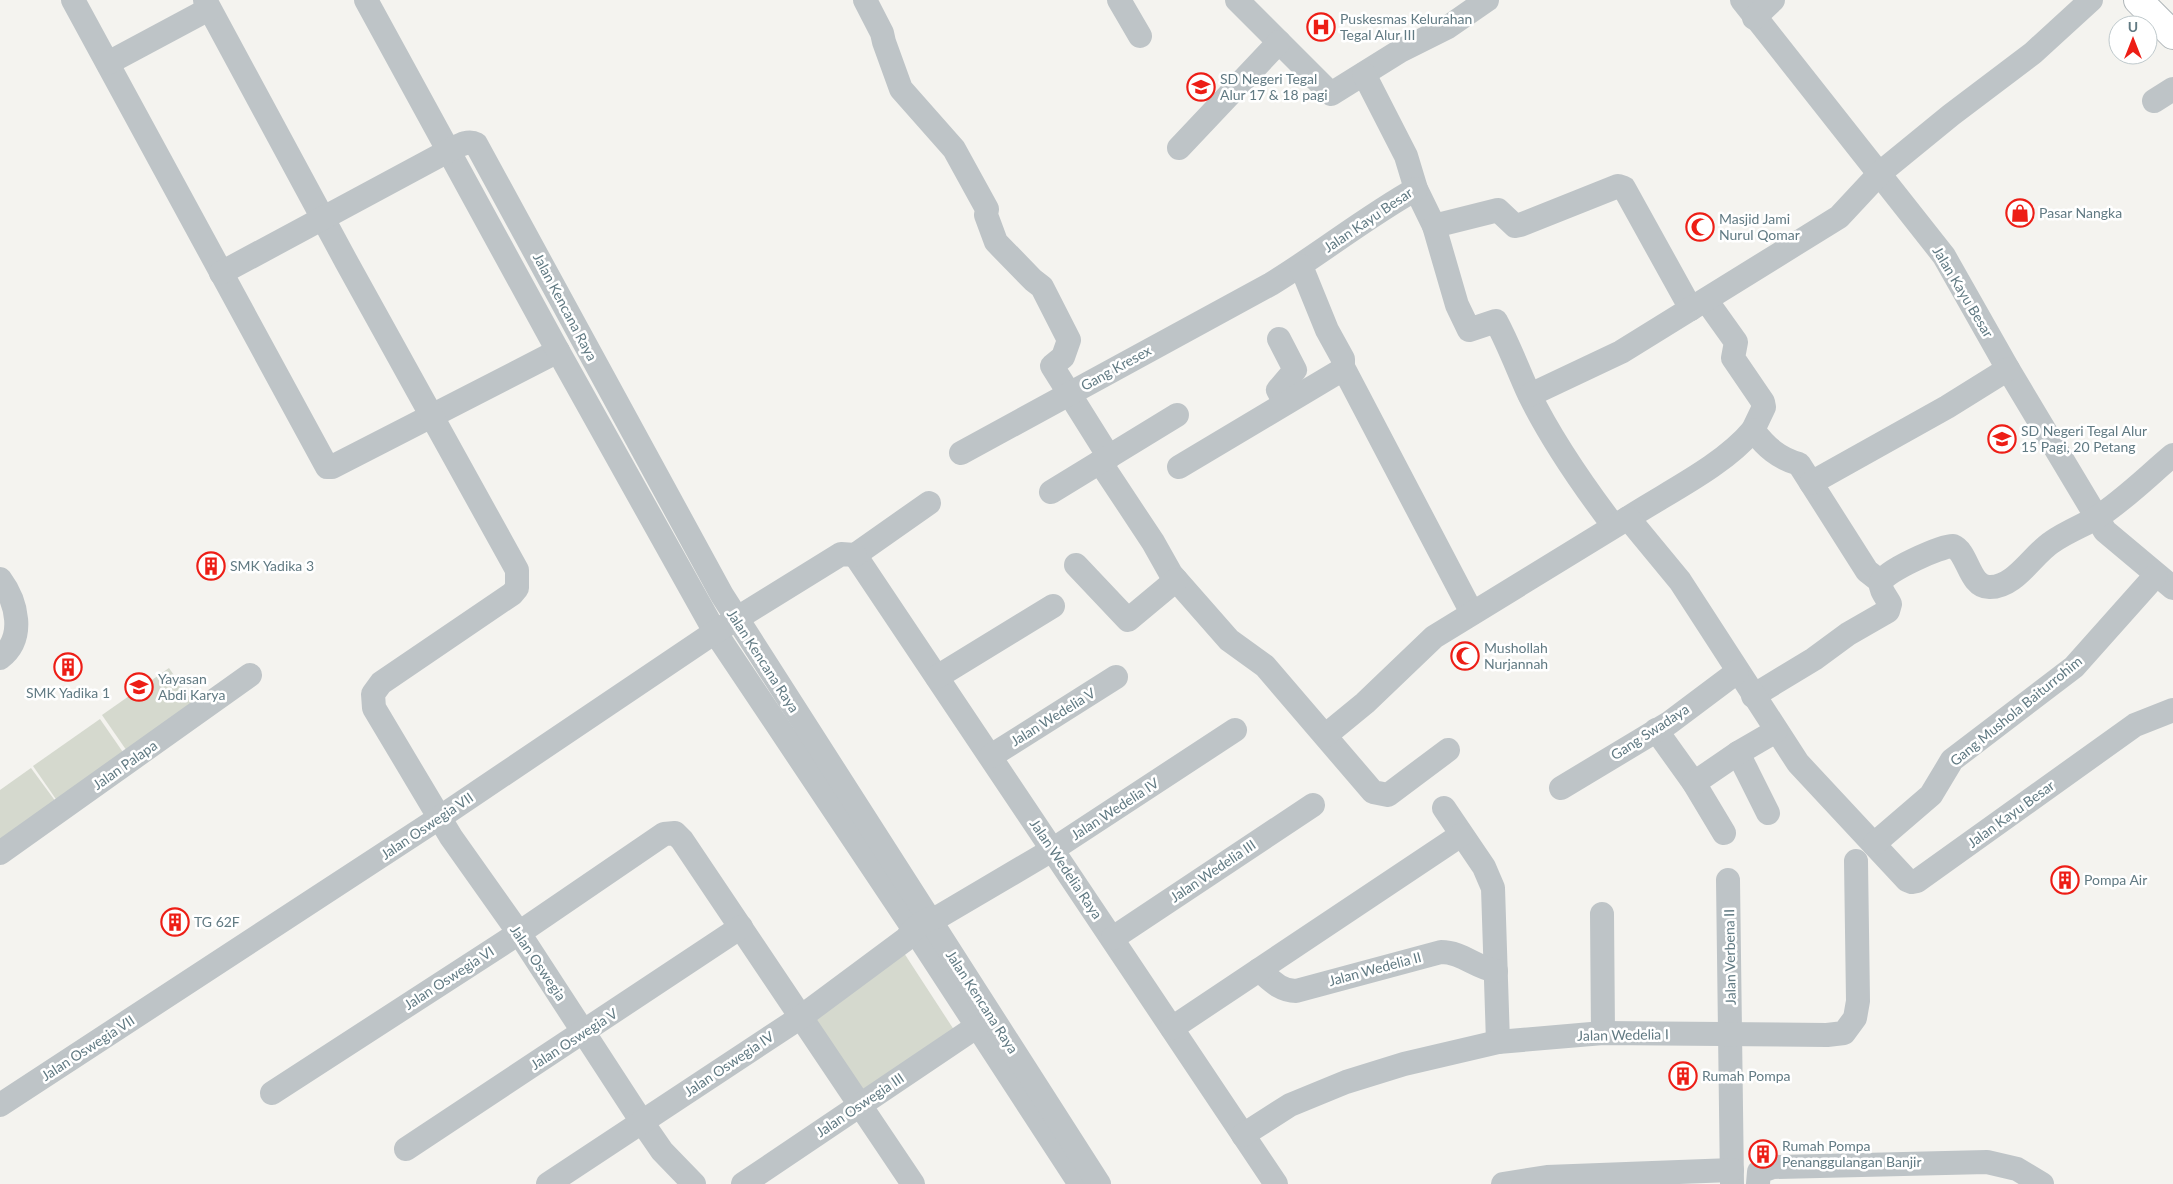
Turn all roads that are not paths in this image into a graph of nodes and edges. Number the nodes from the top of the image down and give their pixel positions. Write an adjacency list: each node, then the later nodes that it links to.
1 (73, 0): 15 (street)
2 (366, 0): 18 (street, Jalan Kencana Raya)
3 (865, 0): 31 (street)
4 (1119, 0): 13 (street)
5 (1237, 0): 14 (street)
6 (1487, 0): 16 (street)
7 (1773, 0): 11 (street)
8 (2091, 0): 19 (street)
9 (2138, 0): 12 (main road)
10 (207, 4): 15 (street); 21 (street)
11 (1748, 9): 19 (street, Jalan Kayu Besar)
12 (2173, 35)
13 (1140, 36)
14 (1279, 42): 16 (street); 17 (street)
15 (108, 63): 24 (street)
16 (1364, 74): 20 (street, Jalan Kayu Besar)
17 (1179, 148)
18 (448, 151): 21 (street); 28 (street, Jalan Kencana Raya); 54 (street, Jalan Kencana Raya)
19 (1880, 173): 26 (street); 30 (street, Jalan Kayu Besar)
20 (1416, 189): 22 (street); 23 (street, Jalan Kayu Besar)
21 (323, 218): 24 (street); 35 (street)
22 (1434, 226): 26 (street); 32 (street, Jalan Kayu Besar)
23 (1300, 266): 25 (street, Jalan Kayu Besar); 29 (street)
24 (221, 273): 35 (street)
25 (1271, 284): 31 (street, Gang Kresex)
26 (1698, 304): 32 (street); 36 (street)
27 (1279, 339): 33 (street)
28 (558, 351): 35 (street); 55 (street, Jalan Kencana Raya)
29 (1343, 367): 33 (street); 53 (street)
30 (2008, 369): 41 (street); 44 (street, Jalan Kayu Besar)
31 (1070, 393): 37 (street, Gang Kresex); 39 (street)
32 (1530, 395): 45 (street, Jalan Kayu Besar)
33 (1285, 403): 40 (street)
34 (1177, 415): 39 (street)
35 (432, 417): 75 (street, Jalan Oswegia)
36 (1753, 430): 41 (street); 45 (street)
37 (961, 453)
38 (2173, 455): 44 (street)
39 (1105, 459): 42 (street); 49 (street)
40 (1179, 468)
41 (1811, 483): 50 (street)
42 (1051, 492)
43 (929, 502): 46 (street)
44 (2098, 517): 50 (street); 51 (street, Jalan Kayu Besar)
45 (1620, 522): 53 (street); 57 (street, Jalan Kayu Besar)
46 (856, 555): 54 (street, Jalan Oswegia VII); 59 (street, Jalan Wedelia Raya)
47 (1076, 565): 49 (street)
48 (0, 579): 56 (street)
49 (1176, 580): 66 (street)
50 (1881, 582): 61 (street)
51 (2164, 582): 78 (street, Gang Mushola Baiturrohim)
52 (1053, 606): 59 (street)
53 (1472, 613): 66 (street)
54 (736, 619): 55 (street, Jalan Oswegia VII); 85 (street, Jalan Kencana Raya)
55 (715, 632): 75 (street, Jalan Oswegia VII); 85 (street, Jalan Kencana Raya)
56 (0, 658)
57 (1737, 672): 61 (street, Jalan Kayu Besar); 64 (street, Gang Swadaya)
58 (250, 675): 80 (street, Jalan Palapa)
59 (937, 677): 69 (street, Jalan Wedelia Raya)
60 (1116, 677): 69 (street, Jalan Wedelia V)
61 (1753, 696): 65 (street, Jalan Kayu Besar)
62 (2173, 710): 78 (street, Jalan Kayu Besar)
63 (1235, 730): 79 (street, Jalan Wedelia IV)
64 (1656, 730): 70 (street); 71 (street, Gang Swadaya)
65 (1776, 731): 68 (street); 78 (street, Jalan Kayu Besar)
66 (1326, 735): 67 (street)
67 (1448, 750)
68 (1738, 753): 70 (street); 74 (street)
69 (991, 756): 79 (street, Jalan Wedelia Raya)
70 (1694, 783): 76 (street)
71 (1561, 788)
72 (1313, 805): 87 (street, Jalan Wedelia III)
73 (1444, 808): 77 (street)
74 (1768, 813)
75 (439, 818): 86 (street, Jalan Oswegia); 98 (street, Jalan Oswegia VII)
76 (1724, 833)
77 (1462, 834): 88 (street); 89 (street)
78 (1868, 838)
79 (1052, 850): 85 (street, Jalan Wedelia IV); 87 (street, Jalan Wedelia Raya)
80 (0, 853)
81 (1856, 861): 95 (street, Jalan Wedelia I)
82 (1728, 880): 95 (street, Jalan Verbena II)
83 (1602, 914): 94 (street)
84 (741, 927): 86 (street, Jalan Oswegia VI); 90 (street); 93 (street, Jalan Oswegia V)
85 (923, 928): 90 (street, Jalan Oswegia IV); 91 (street, Jalan Kencana Raya); 109 (street, Jalan Kencana Raya)
86 (519, 933): 93 (street, Jalan Oswegia); 97 (street, Jalan Oswegia VI)
87 (1113, 938): 92 (street, Jalan Wedelia Raya)
88 (1259, 970): 89 (street, Jalan Wedelia II); 92 (street)
89 (1496, 971): 96 (street)
90 (801, 1017): 99 (street); 100 (street, Jalan Oswegia IV)
91 (976, 1027): 99 (street, Jalan Oswegia III); 108 (street, Jalan Kencana Raya)
92 (1172, 1028): 101 (street, Jalan Wedelia Raya)
93 (584, 1032): 100 (street, Jalan Oswegia); 102 (street, Jalan Oswegia V)
94 (1603, 1033): 95 (street, Jalan Wedelia I); 96 (street, Jalan Wedelia I)
95 (1732, 1034): 103 (street, Jalan Verbena II)
96 (1498, 1042): 101 (street, Jalan Wedelia I)
97 (272, 1093)
98 (0, 1105)
99 (860, 1105): 106 (street, Jalan Oswegia III); 107 (street)
100 (642, 1122): 104 (street, Jalan Oswegia IV); 105 (street, Jalan Oswegia)
101 (1243, 1135): 110 (street, Jalan Wedelia Raya)
102 (406, 1149)
103 (1732, 1177): 111 (street)
104 (548, 1184)
105 (694, 1184)
106 (744, 1184)
107 (912, 1184)
108 (1080, 1184)
109 (1099, 1184)
110 (1276, 1184)
111 (1503, 1184)
112 (1758, 1184): 113 (street)
113 (2042, 1184)

